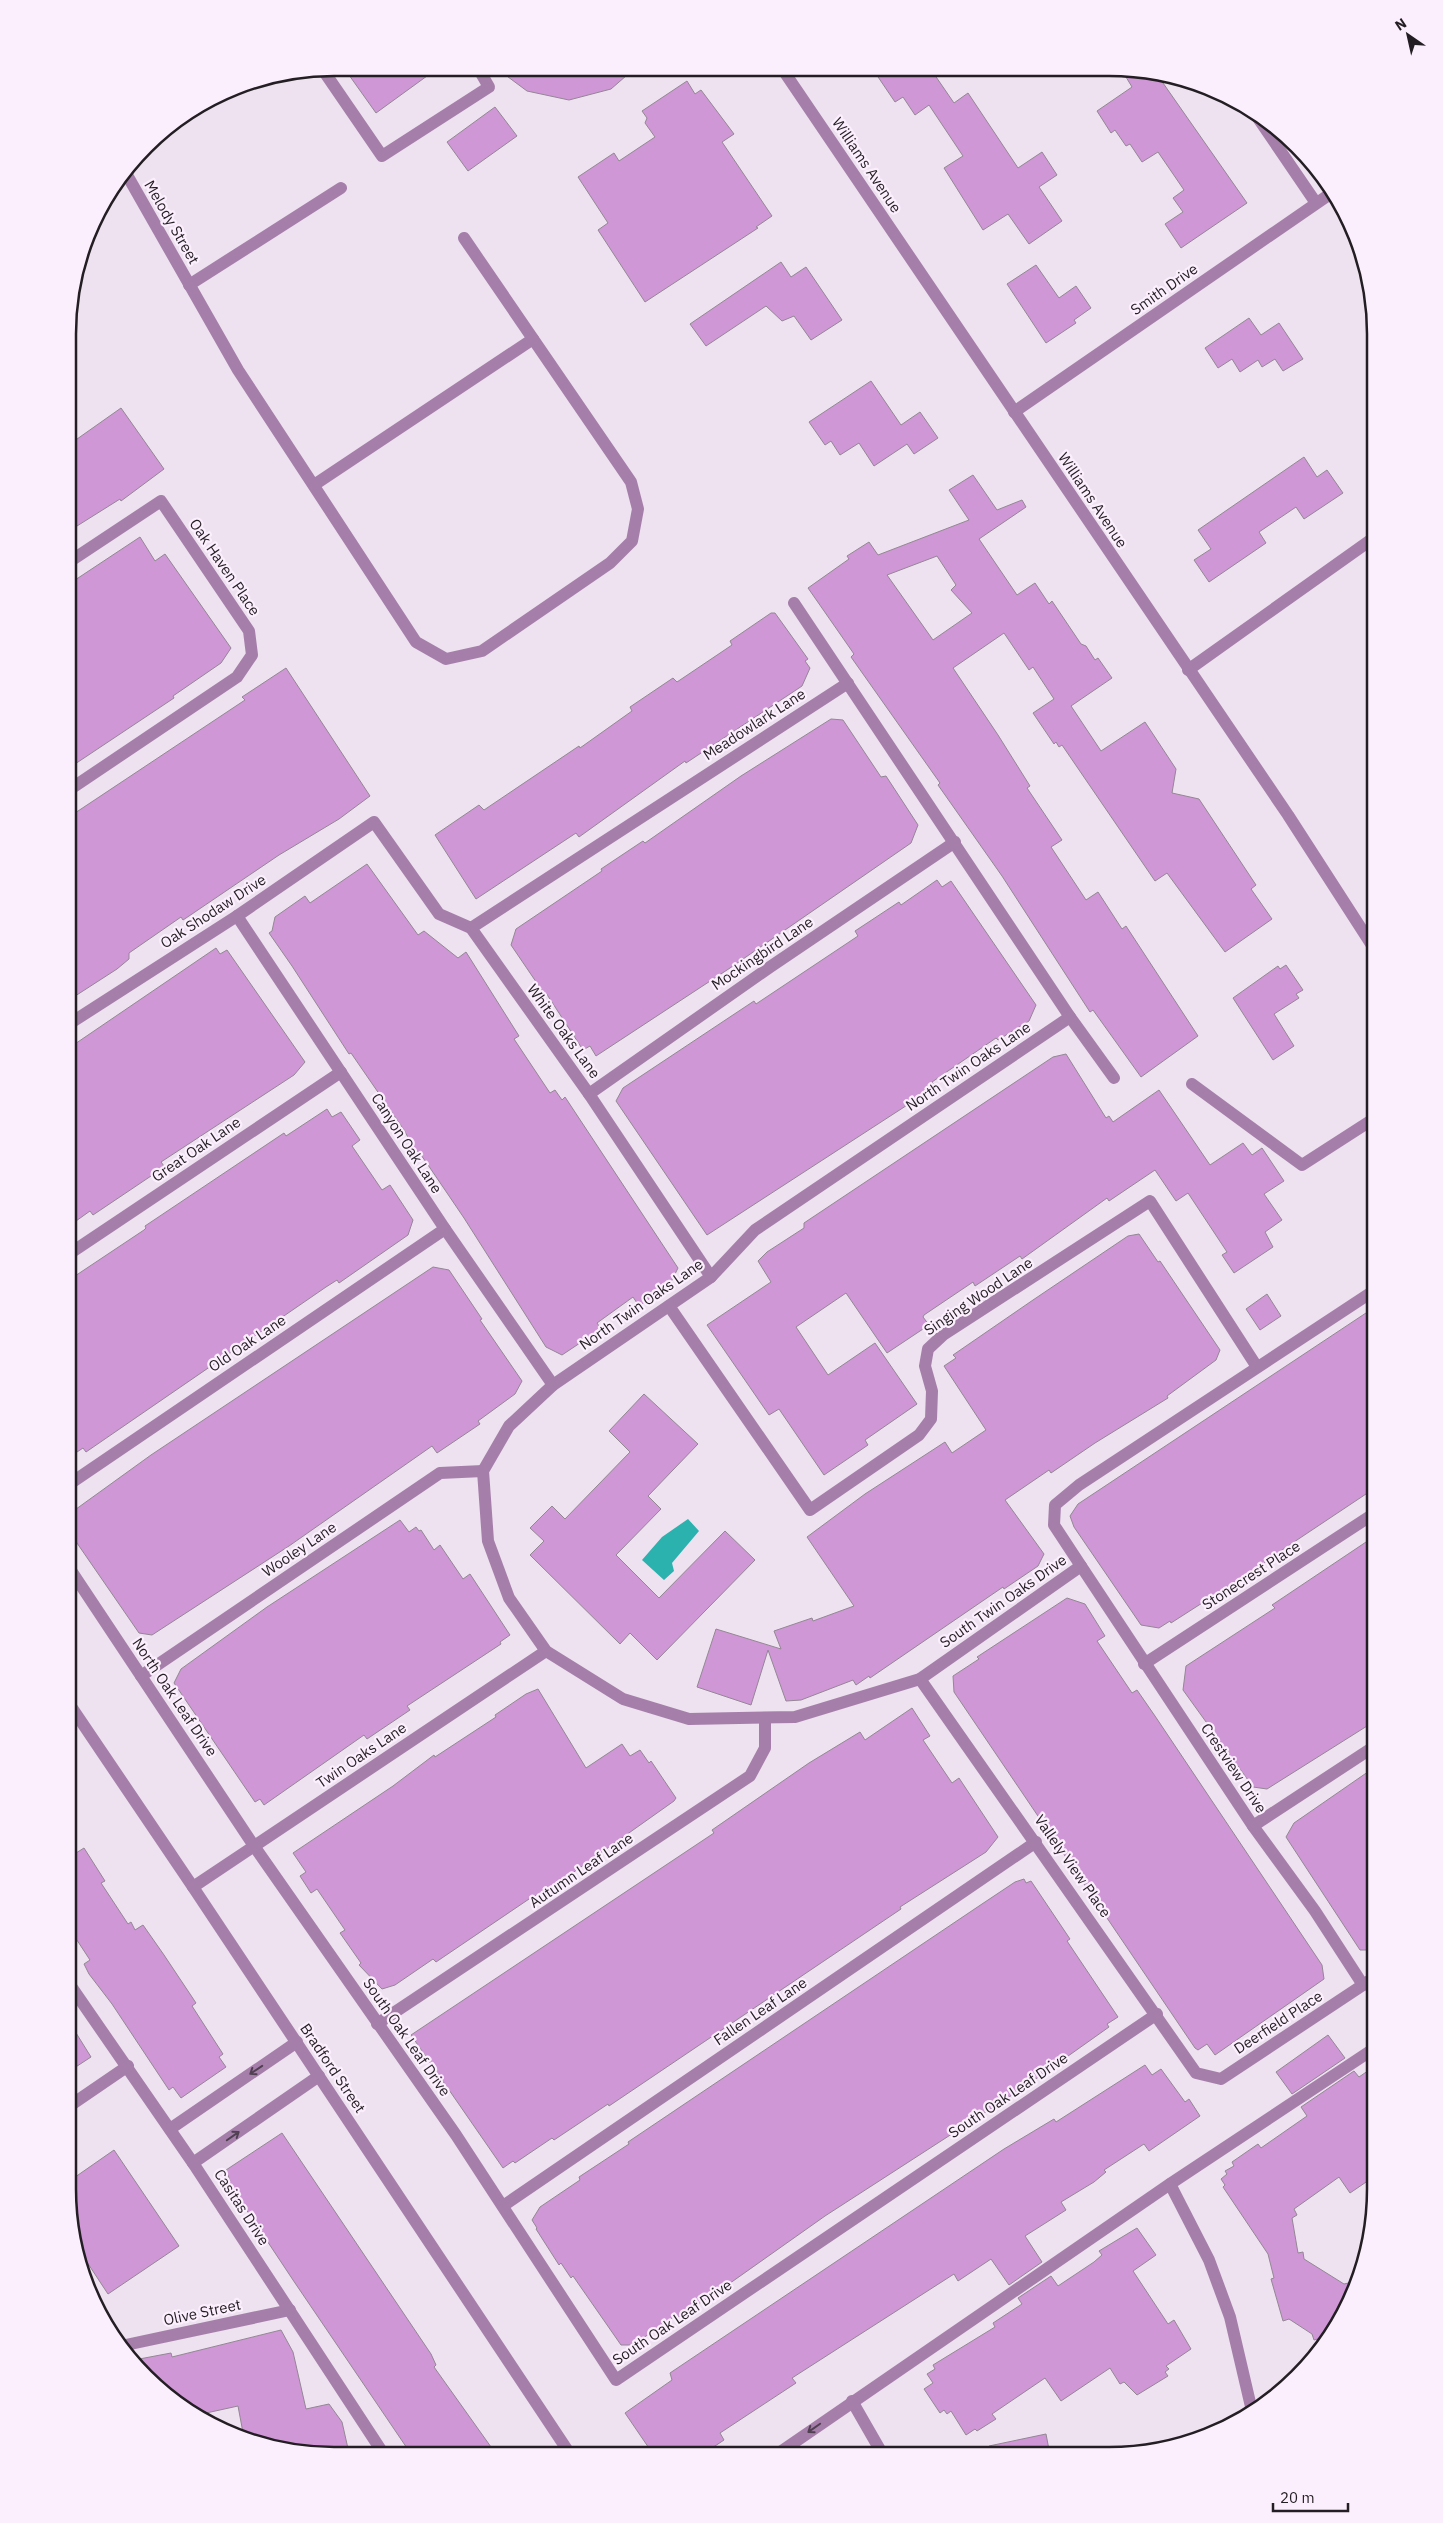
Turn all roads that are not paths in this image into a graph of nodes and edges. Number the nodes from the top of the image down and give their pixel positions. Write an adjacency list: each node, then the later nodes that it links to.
1 (327, 76): 2 (street)
2 (483, 76)
3 (787, 76): 12 (street, Williams Avenue)
4 (1266, 130): 8 (street)
5 (129, 178): 10 (street, Melody Street)
6 (341, 188): 10 (street)
7 (1327, 197): 8 (street, Smith Drive)
8 (1316, 203): 12 (street, Smith Drive)
9 (464, 238): 11 (street, Melody Street)
10 (189, 284): 13 (street, Melody Street)
11 (533, 339): 13 (street); 13 (street, Melody Street)
12 (1014, 412): 17 (street, Williams Avenue)
13 (314, 485)
14 (1367, 543): 17 (street)
15 (76, 557): 19 (street, Oak Haven Place)
16 (794, 603): 18 (street)
17 (1188, 670): 23 (street, Williams Avenue)
18 (848, 683): 20 (street); 22 (street, Meadowlark Lane)
19 (76, 785)
20 (955, 842): 24 (street); 29 (street, Mockingbird Lane)
21 (237, 916): 22 (street, Oak Shodaw Drive); 25 (street, Oak Shodaw Drive); 26 (street, Canyon Oak Lane)
22 (471, 928): 29 (street, White Oaks Lane)
23 (1367, 938)
24 (1070, 1017): 27 (street); 33 (street, North Twin Oaks Lane)
25 (76, 1020)
26 (341, 1072): 31 (street, Canyon Oak Lane); 32 (street, Great Oak Lane)
27 (1114, 1078)
28 (1192, 1084): 30 (street)
29 (589, 1094): 33 (street, White Oaks Lane)
30 (1367, 1123)
31 (445, 1229): 37 (street, Canyon Oak Lane); 39 (street, Old Oak Lane)
32 (76, 1249)
33 (711, 1277): 35 (street, North Twin Oaks Lane)
34 (1367, 1295): 36 (street, South Twin Oaks Drive)
35 (669, 1306): 36 (street, Singing Wood Lane); 37 (street, North Twin Oaks Lane)
36 (1257, 1367): 41 (street, South Twin Oaks Drive)
37 (553, 1385): 38 (street, North Twin Oaks Lane)
38 (483, 1471): 43 (street); 45 (street, Wooley Lane)
39 (76, 1480)
40 (1367, 1517): 44 (street, Stonecrest Place)
41 (1081, 1566): 44 (street, Crestview Drive); 46 (street, South Twin Oaks Drive)
42 (76, 1578): 45 (street, North Oak Leaf Drive)
43 (546, 1651): 48 (street, South Twin Oaks Drive); 52 (street, Twin Oaks Lane)
44 (1144, 1664): 50 (street, Crestview Drive)
45 (141, 1676): 52 (street, North Oak Leaf Drive)
46 (920, 1680): 48 (street, South Twin Oaks Drive); 51 (street, Vallely View Place)
47 (76, 1714): 53 (street, Bradford Street)
48 (766, 1718): 58 (street, Autumn Leaf Lane)
49 (1367, 1751): 50 (street)
50 (1253, 1826): 55 (street, Crestview Drive)
51 (1036, 1842): 57 (street, Vallely View Place); 68 (street, Fallen Leaf Lane)
52 (254, 1846): 53 (street, Twin Oaks Lane); 58 (street, South Oak Leaf Drive)
53 (194, 1887): 59 (street, Bradford Street)
54 (1367, 1983): 55 (street, Deerfield Place)
55 (1363, 1985): 62 (street, Deerfield Place)
56 (76, 1993): 61 (street, Casitas Drive)
57 (1157, 2014): 62 (street, Vallely View Place); 68 (street, South Oak Leaf Drive)
58 (378, 2024): 68 (street, South Oak Leaf Drive)
59 (296, 2042): 63 (street, Bradford Street); 65 (street, one-way to 65)
60 (1367, 2053): 67 (street)
61 (128, 2066): 64 (street); 65 (street, Casitas Drive)
62 (1196, 2073)
63 (319, 2076): 66 (street, one-way to 63); 74 (street, Bradford Street)
64 (76, 2102)
65 (170, 2129): 66 (street, Casitas Drive)
66 (193, 2164): 69 (street, Casitas Drive)
67 (1170, 2184): 71 (street); 72 (street)
68 (503, 2206)
69 (290, 2310): 70 (street, Olive Street); 73 (street, Casitas Drive)
70 (129, 2344)
71 (852, 2401): 75 (street, one-way to 75); 76 (street)
72 (1251, 2404)
73 (379, 2447)
74 (565, 2447)
75 (786, 2447)
76 (878, 2447)

